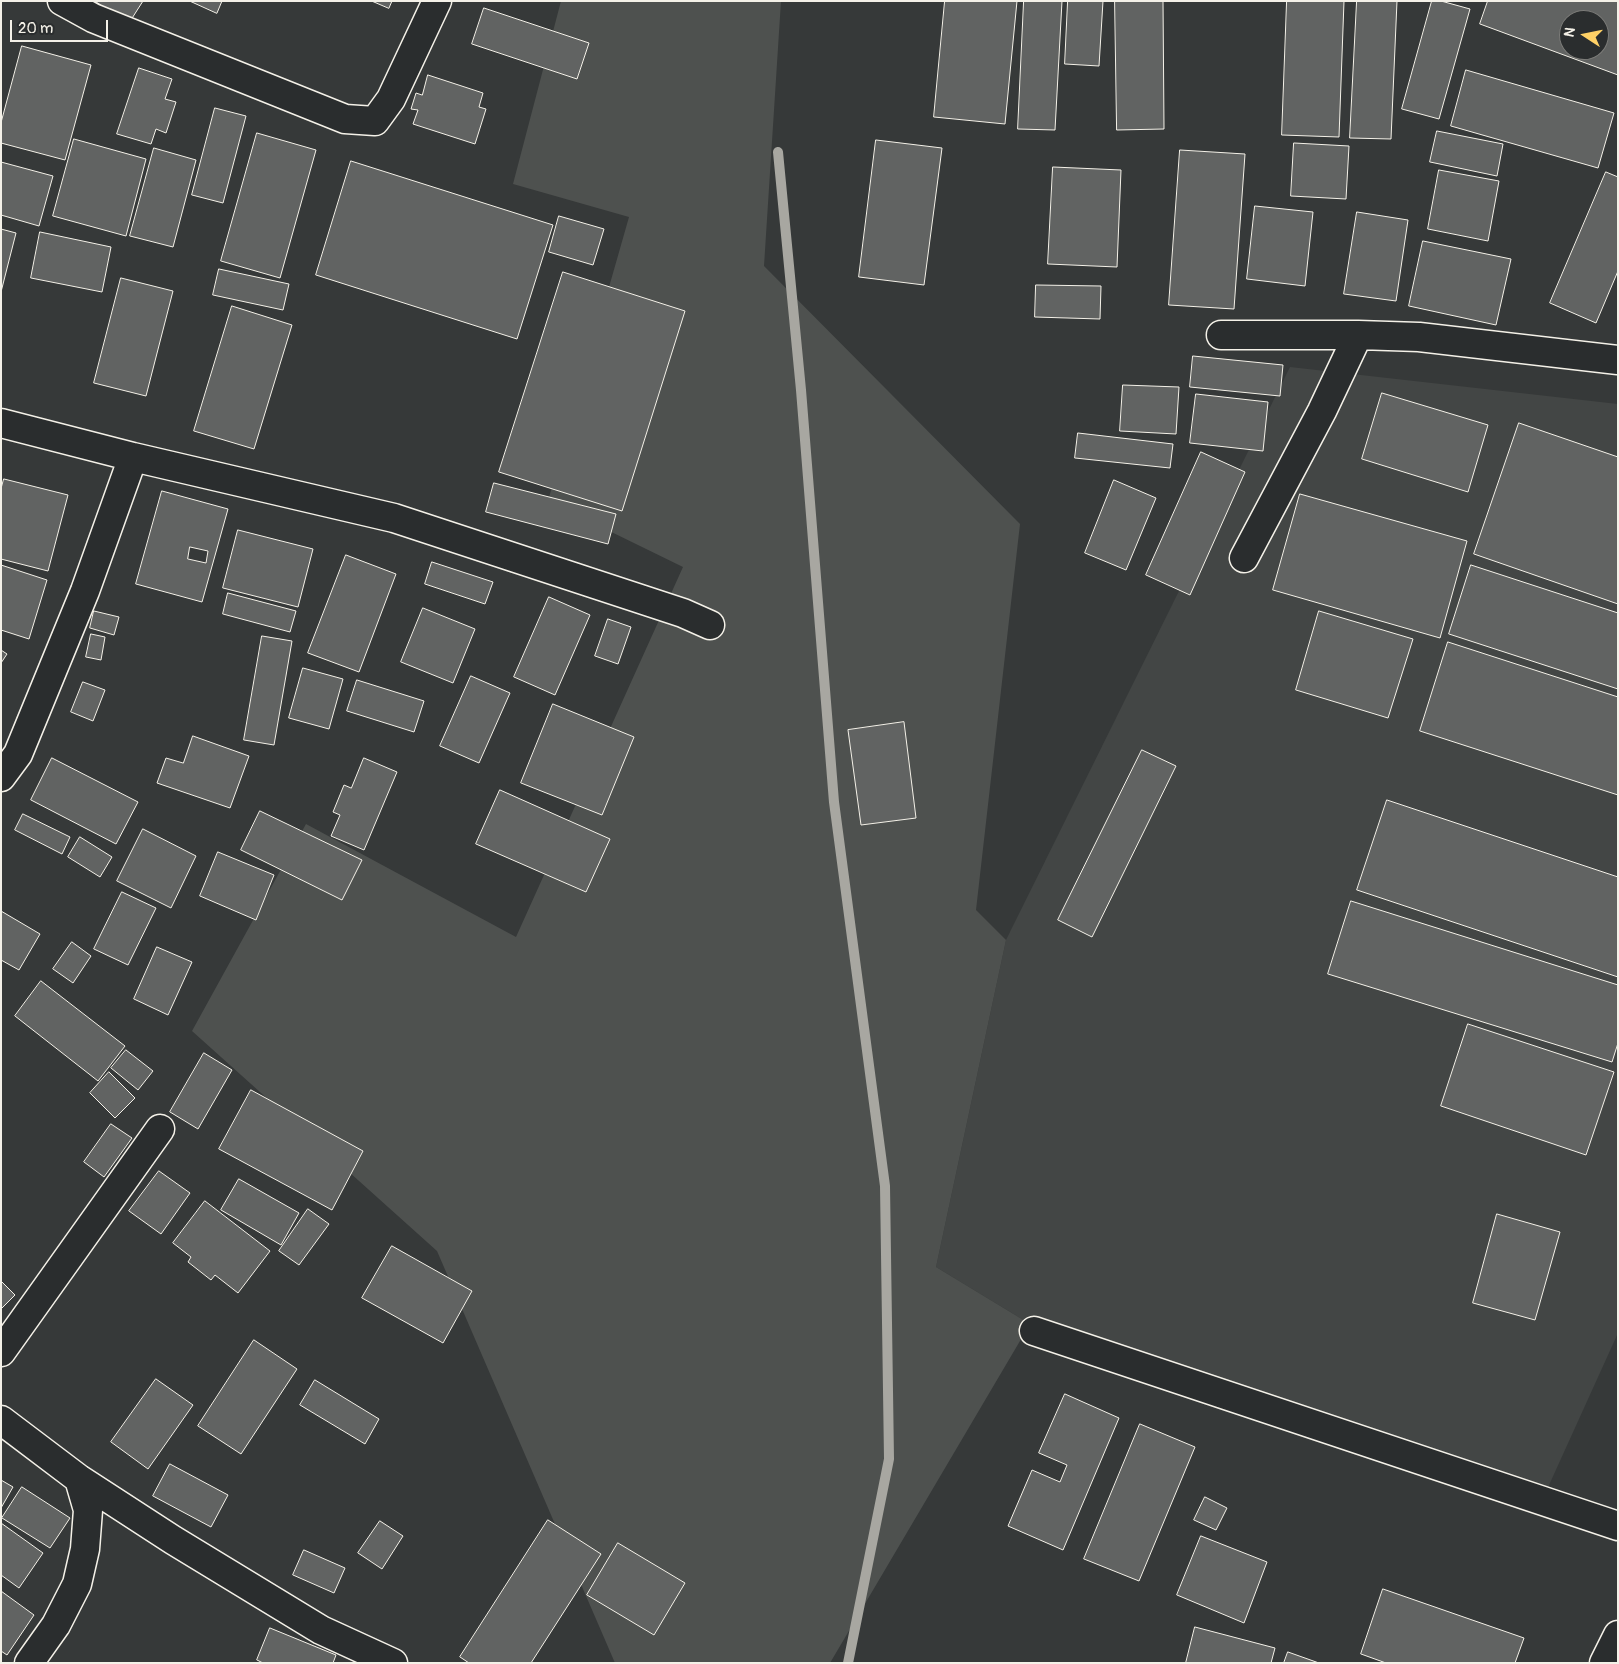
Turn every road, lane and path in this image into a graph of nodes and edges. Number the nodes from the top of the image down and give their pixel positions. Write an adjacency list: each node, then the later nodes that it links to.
1 (62, 1): 2 (street)
2 (437, 1)
3 (1358, 334): 4 (street); 5 (street); 8 (street)
4 (1221, 336)
5 (1618, 360)
6 (1, 422): 7 (street)
7 (133, 457): 9 (street); 10 (street)
8 (1244, 558)
9 (710, 625)
10 (1, 777)
11 (160, 1129): 13 (street)
12 (1034, 1331): 16 (street)
13 (1, 1352)
14 (1, 1420): 15 (street)
15 (79, 1479): 18 (street); 19 (street)
16 (1618, 1526)
17 (1618, 1635): 20 (street)
18 (29, 1663)
19 (393, 1663)
20 (1604, 1663)

